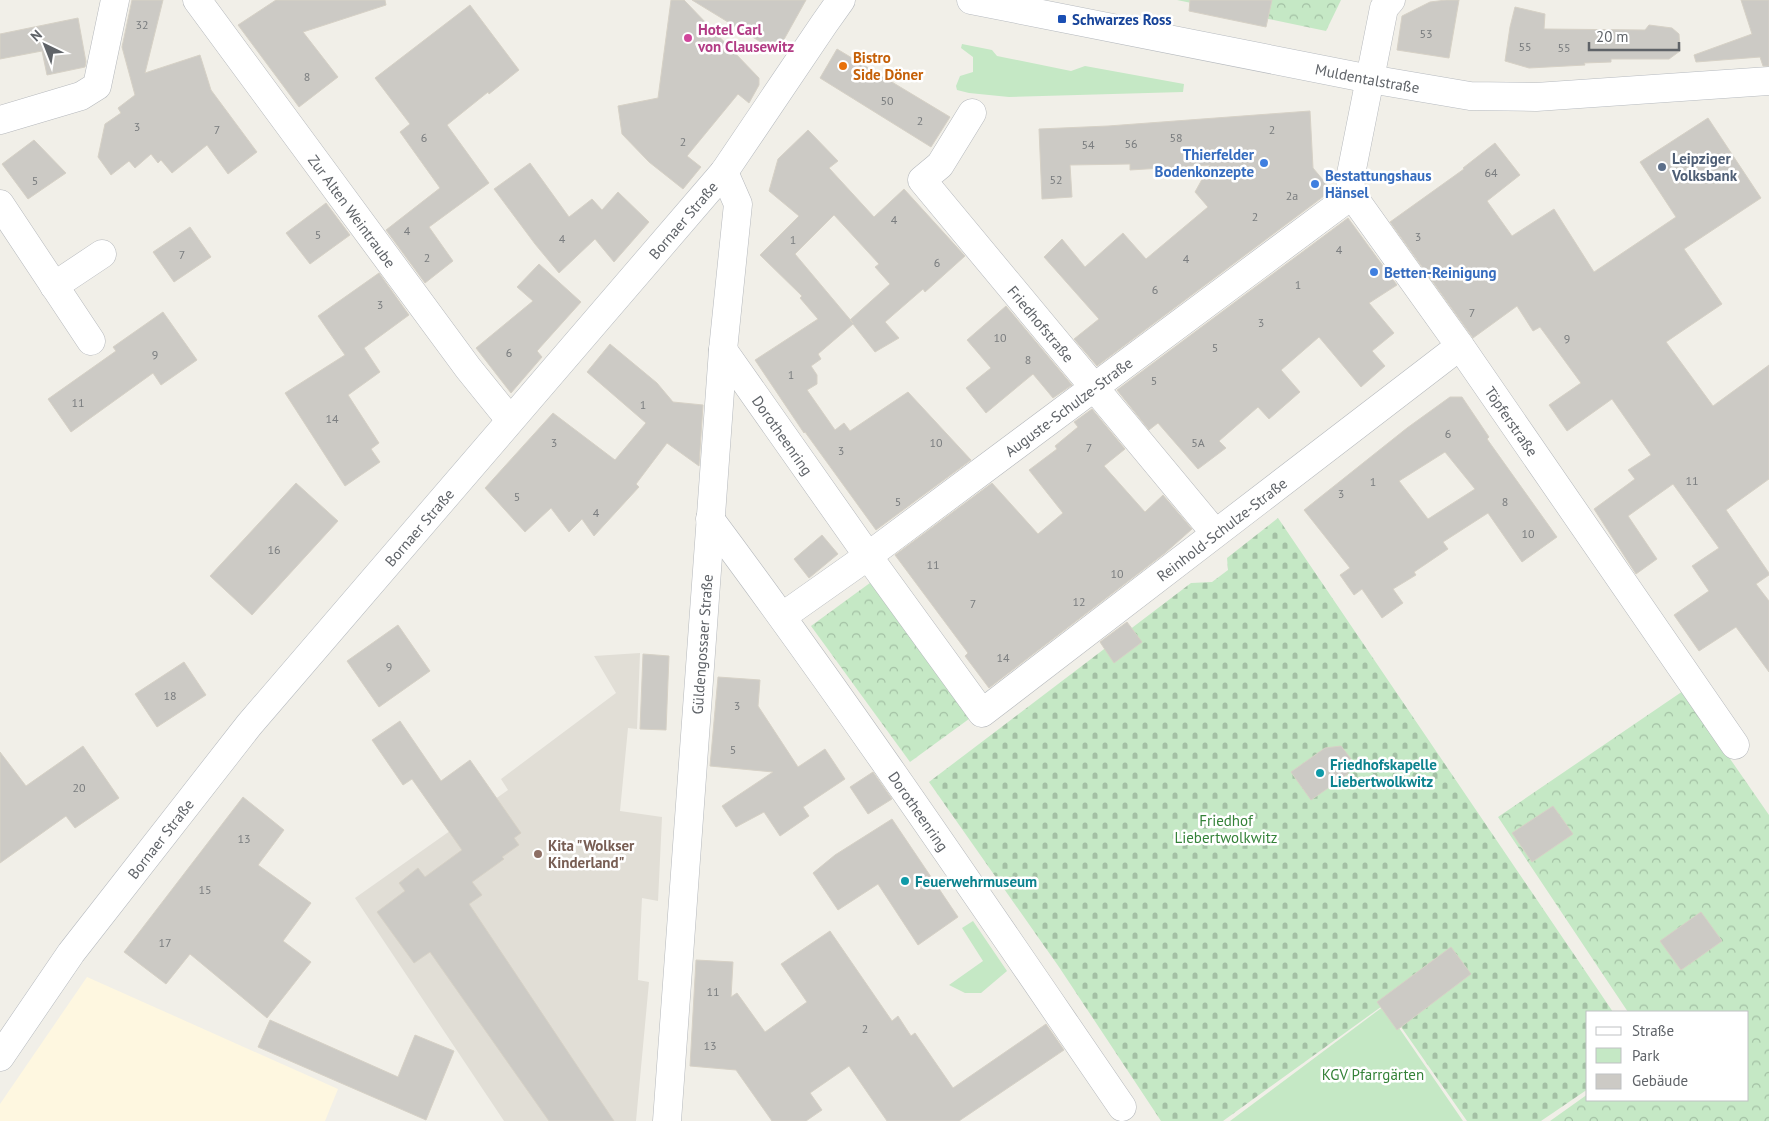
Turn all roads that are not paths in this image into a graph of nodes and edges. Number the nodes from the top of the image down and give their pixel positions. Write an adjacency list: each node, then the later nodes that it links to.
1 (115, 0): 9 (street)
2 (197, 0): 19 (street, Zur Alten Weintraube)
3 (842, 0): 10 (street, Bornaer Straße)
4 (971, 0): 6 (street, Muldentalstraße)
5 (1391, 0): 6 (street)
6 (1370, 79): 7 (street, Muldentalstraße); 11 (street)
7 (1769, 80)
8 (972, 113): 18 (street, Friedhofstraße)
9 (0, 120)
10 (724, 172): 17 (street, Güldengossaer Straße); 19 (street, Bornaer Straße)
11 (1352, 195): 16 (street, Töpferstraße); 18 (street, Auguste-Schulze-Straße)
12 (0, 204): 14 (street)
13 (102, 254): 14 (street)
14 (54, 286): 15 (street)
15 (91, 341)
16 (1460, 346): 21 (street, Reinhold-Schulze-Straße); 25 (street, Töpferstraße)
17 (723, 350): 20 (street, Güldengossaer Straße); 22 (street, Dorotheenring)
18 (1095, 387): 21 (street, Friedhofstraße); 22 (street, Auguste-Schulze-Straße)
19 (510, 420): 26 (street, Bornaer Straße)
20 (710, 519): 23 (street, Dorotheenring); 28 (street, Güldengossaer Straße)
21 (1215, 533): 24 (street, Reinhold-Schulze-Straße)
22 (868, 556): 23 (street, Auguste-Schulze-Straße); 24 (street, Dorotheenring)
23 (782, 616): 27 (street, Dorotheenring)
24 (982, 713)
25 (1735, 745)
26 (0, 1057)
27 (1122, 1107)
28 (667, 1121)

